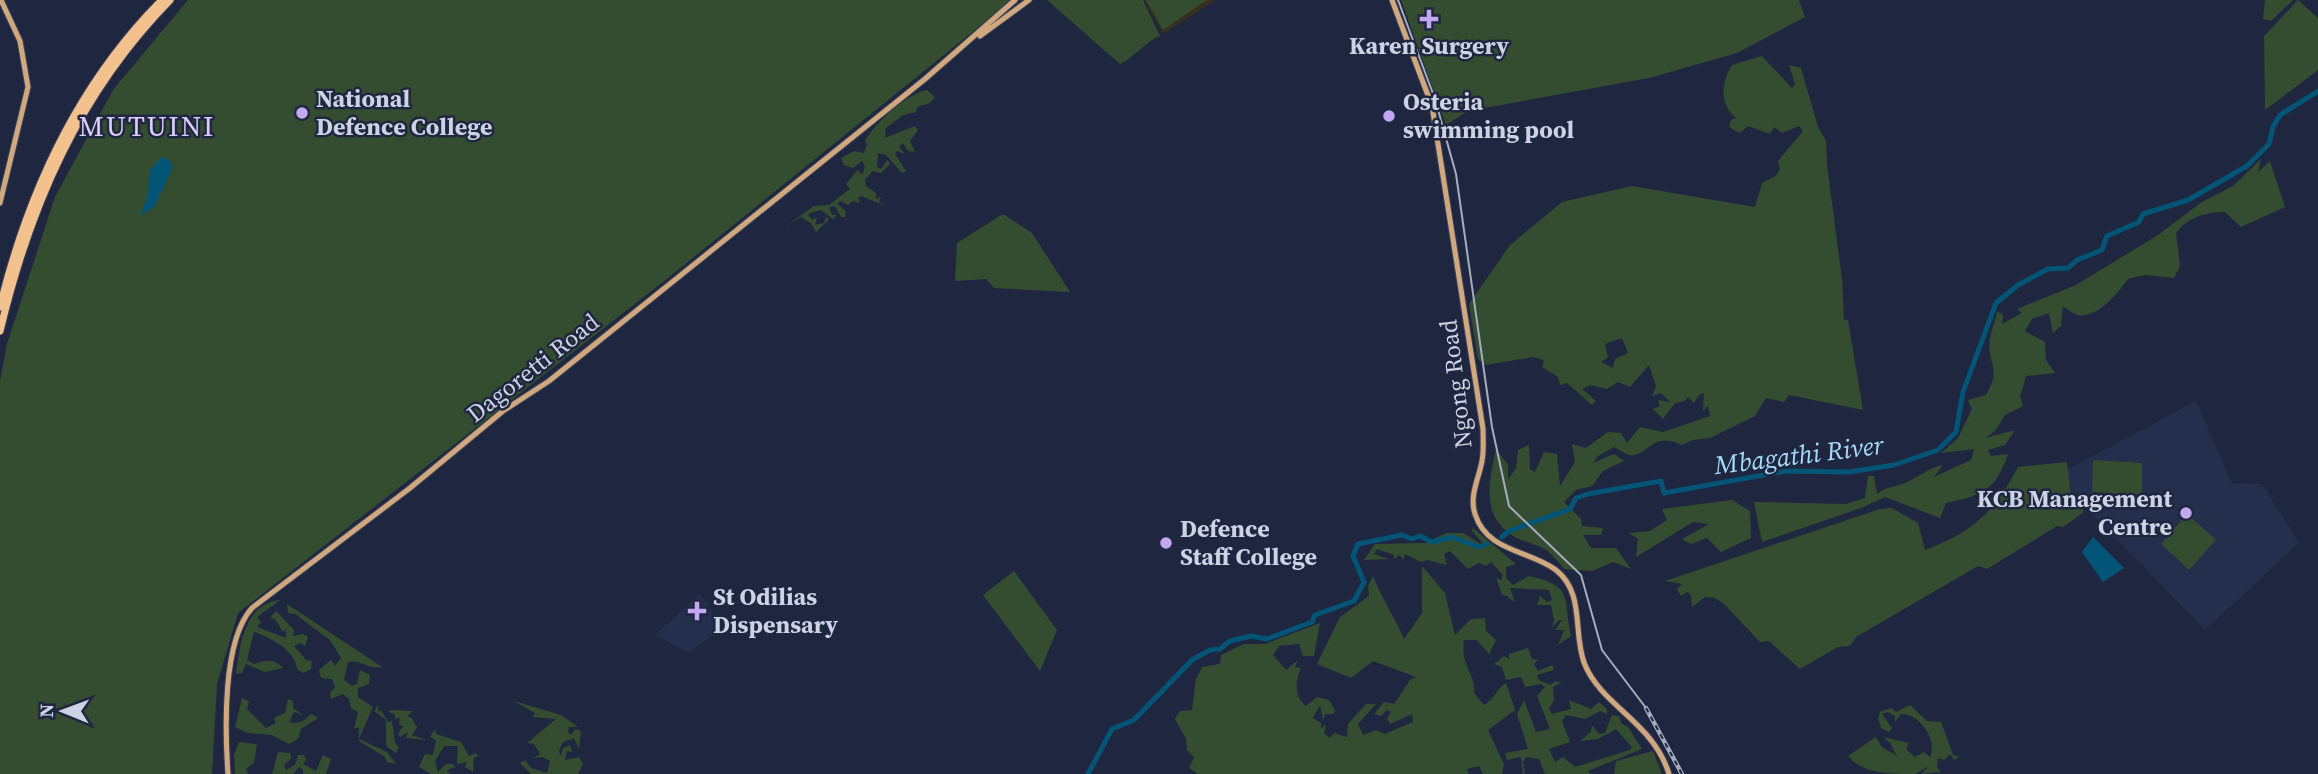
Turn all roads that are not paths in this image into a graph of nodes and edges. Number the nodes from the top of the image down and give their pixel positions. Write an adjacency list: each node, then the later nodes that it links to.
1 (1, 0): 10 (main road)
2 (162, 0): 11 (highway)
3 (170, 0): 12 (highway)
4 (1015, 0): 7 (main road, Dagoretti Road)
5 (1028, 0): 8 (main road, Dagoretti Road)
6 (1392, 0): 14 (main road, Ngong Road)
7 (1009, 5): 8 (main road); 9 (main road, Dagoretti Road)
8 (1014, 12): 9 (main road, Dagoretti Road)
9 (966, 46): 13 (main road, Dagoretti Road)
10 (0, 203)
11 (0, 307)
12 (0, 331)
13 (228, 774)
14 (1669, 774)

